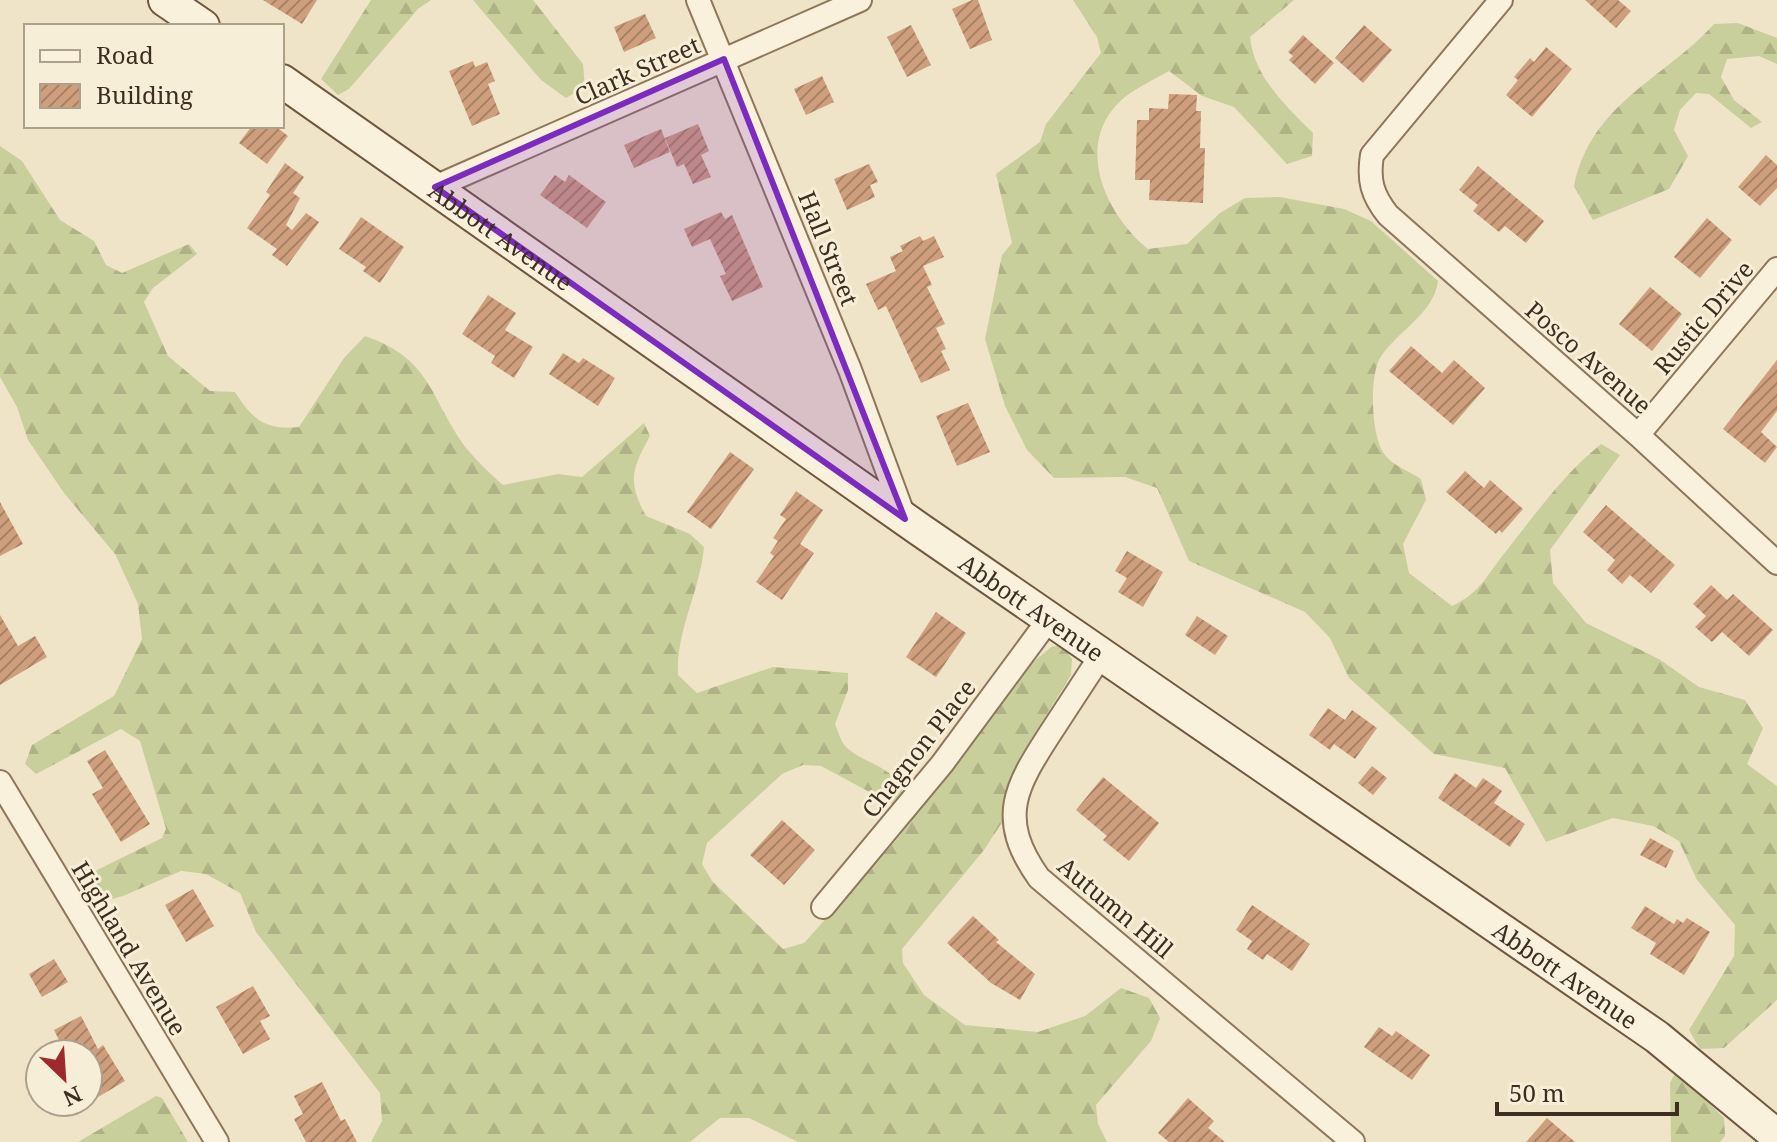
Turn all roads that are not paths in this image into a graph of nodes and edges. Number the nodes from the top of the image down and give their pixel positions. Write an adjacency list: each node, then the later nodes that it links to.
1 (165, 0): 5 (street)
2 (698, 0): 6 (street, Hall Street)
3 (860, 0): 6 (street, Clark Street)
4 (1501, 0): 10 (street, Posco Avenue)
5 (200, 24)
6 (724, 59): 8 (street, Clark Street); 11 (street, Hall Street)
7 (284, 82): 8 (street, Abbott Avenue)
8 (435, 187): 11 (street, Abbott Avenue)
9 (1777, 269): 10 (street, Rustic Drive)
10 (1638, 435): 12 (street, Posco Avenue)
11 (905, 519): 13 (street, Abbott Avenue)
12 (1777, 563)
13 (1050, 618): 14 (street, Abbott Avenue); 16 (street, Chagnon Place)
14 (1102, 654): 17 (street, Abbott Avenue); 19 (street, Autumn Hill)
15 (0, 782): 18 (street, Highland Avenue)
16 (823, 907)
17 (1777, 1136)
18 (217, 1142)
19 (1353, 1142)

